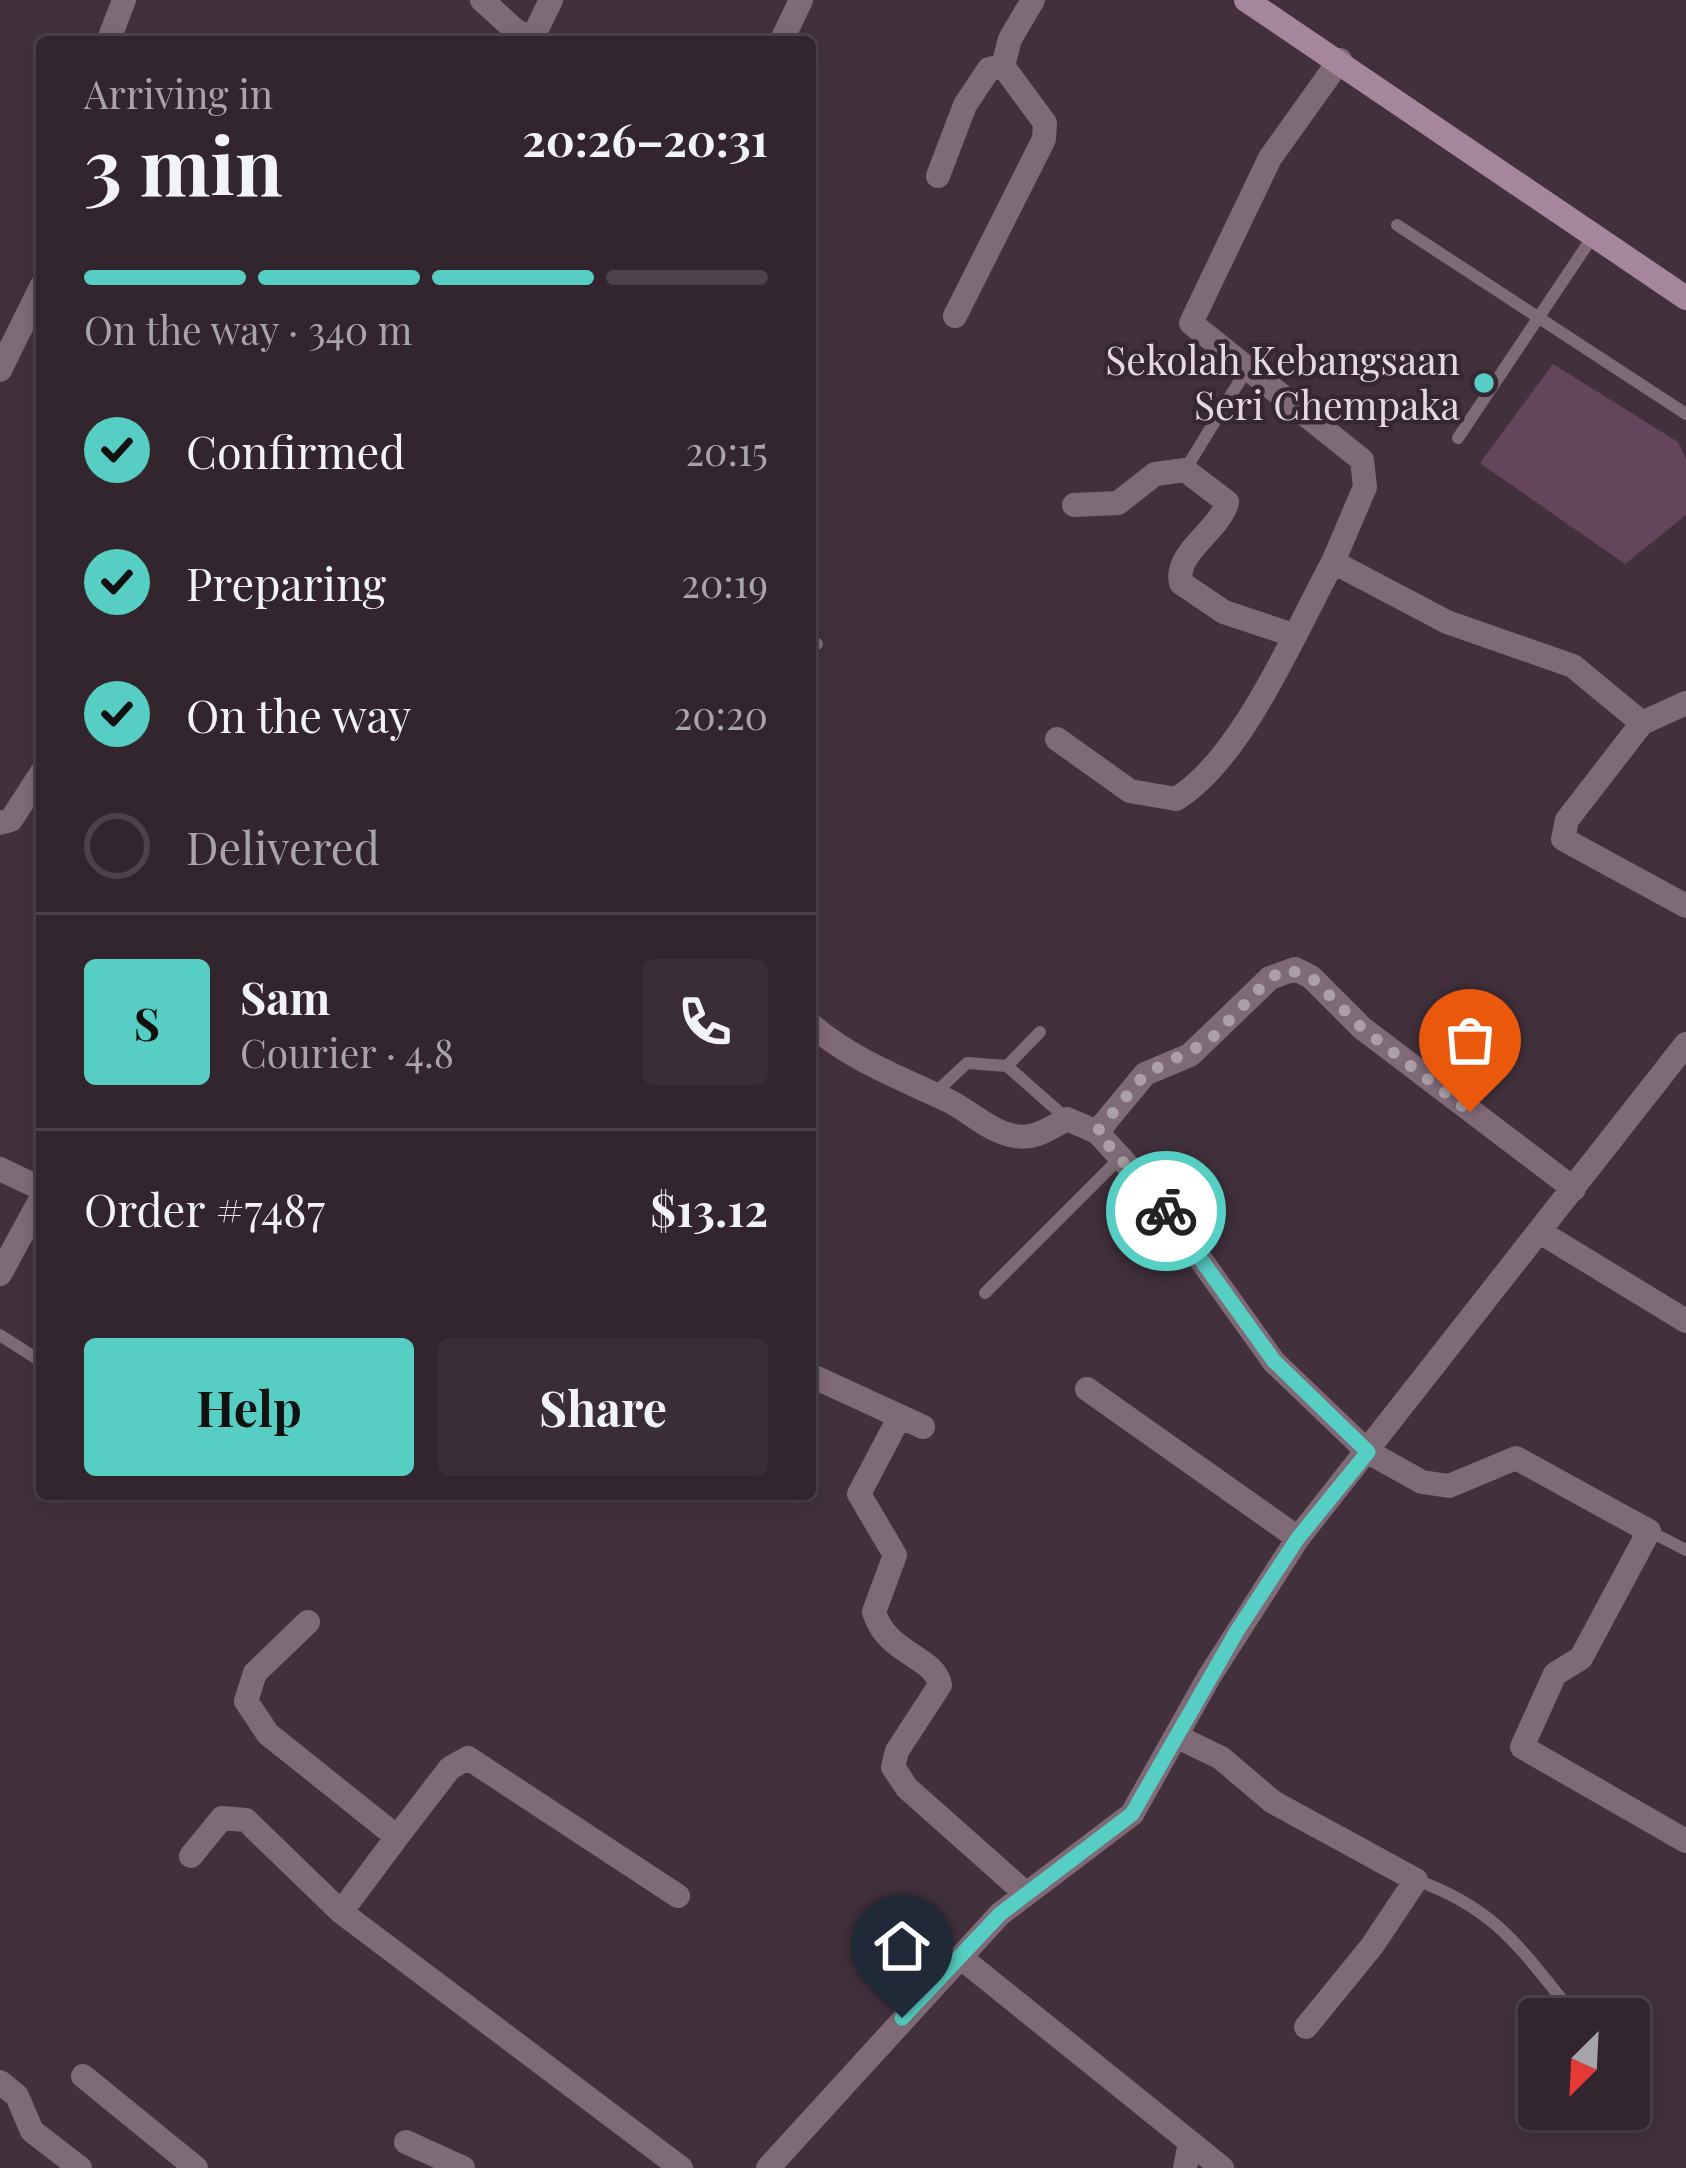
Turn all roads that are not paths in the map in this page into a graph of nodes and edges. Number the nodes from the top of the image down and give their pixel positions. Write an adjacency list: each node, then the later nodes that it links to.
1 (124, 0): 7 (street)
2 (482, 0): 8 (street)
3 (551, 0): 9 (street)
4 (798, 0): 10 (street)
5 (1033, 0): 12 (street)
6 (1246, 0): 11 (main road)
7 (110, 36)
8 (531, 36)
9 (538, 36)
10 (784, 36)
11 (1340, 61): 15 (main road); 20 (street)
12 (1004, 66): 13 (street); 18 (street)
13 (938, 176)
14 (1396, 225): 19 (lane)
15 (1593, 235): 17 (main road); 19 (lane)
16 (36, 297): 21 (street)
17 (1686, 298)
18 (956, 316)
19 (1539, 316): 22 (lane); 23 (lane)
20 (1248, 367): 24 (lane); 26 (street)
21 (0, 370)
22 (1686, 414)
23 (1458, 438)
24 (1185, 470): 25 (street); 27 (street)
25 (1074, 505)
26 (1333, 562): 27 (street); 29 (street)
27 (1293, 635): 30 (street)
28 (1686, 703): 29 (street)
29 (1642, 722): 33 (street)
30 (1057, 739)
31 (36, 781): 32 (street)
32 (0, 823)
33 (1686, 906)
34 (816, 1028): 38 (street)
35 (1040, 1032): 37 (lane)
36 (1686, 1044): 43 (street)
37 (1007, 1066): 38 (lane); 39 (lane)
38 (933, 1095): 39 (street)
39 (1067, 1119): 40 (street)
40 (1097, 1132): 41 (street); 43 (street)
41 (1120, 1157): 48 (lane); 54 (street)
42 (0, 1169): 44 (street)
43 (1574, 1189): 46 (street)
44 (36, 1190)
45 (36, 1205): 47 (street)
46 (1540, 1232): 49 (street); 54 (street)
47 (0, 1274)
48 (985, 1293)
49 (1686, 1321)
50 (0, 1335): 51 (lane)
51 (36, 1359)
52 (816, 1378): 64 (street)
53 (1088, 1388): 56 (street)
54 (1368, 1452): 55 (street); 56 (street)
55 (1649, 1531): 57 (lane); 61 (street)
56 (1298, 1538): 59 (street)
57 (1686, 1550)
58 (308, 1622): 60 (street)
59 (1178, 1737): 63 (street); 64 (street)
60 (397, 1837): 65 (street); 66 (street)
61 (1686, 1841)
62 (191, 1856): 66 (street)
63 (1416, 1880): 68 (lane); 69 (street)
64 (1024, 1892): 67 (street)
65 (679, 1896)
66 (341, 1912): 77 (street)
67 (960, 1957): 73 (street); 78 (street)
68 (1561, 1998)
69 (1306, 2027)
70 (83, 2076): 75 (street)
71 (0, 2083): 74 (street)
72 (406, 2142): 76 (street)
73 (1190, 2142): 79 (street); 80 (street)
74 (80, 2168)
75 (196, 2168)
76 (463, 2168)
77 (681, 2168)
78 (768, 2168)
79 (1185, 2168)
80 (1222, 2168)

